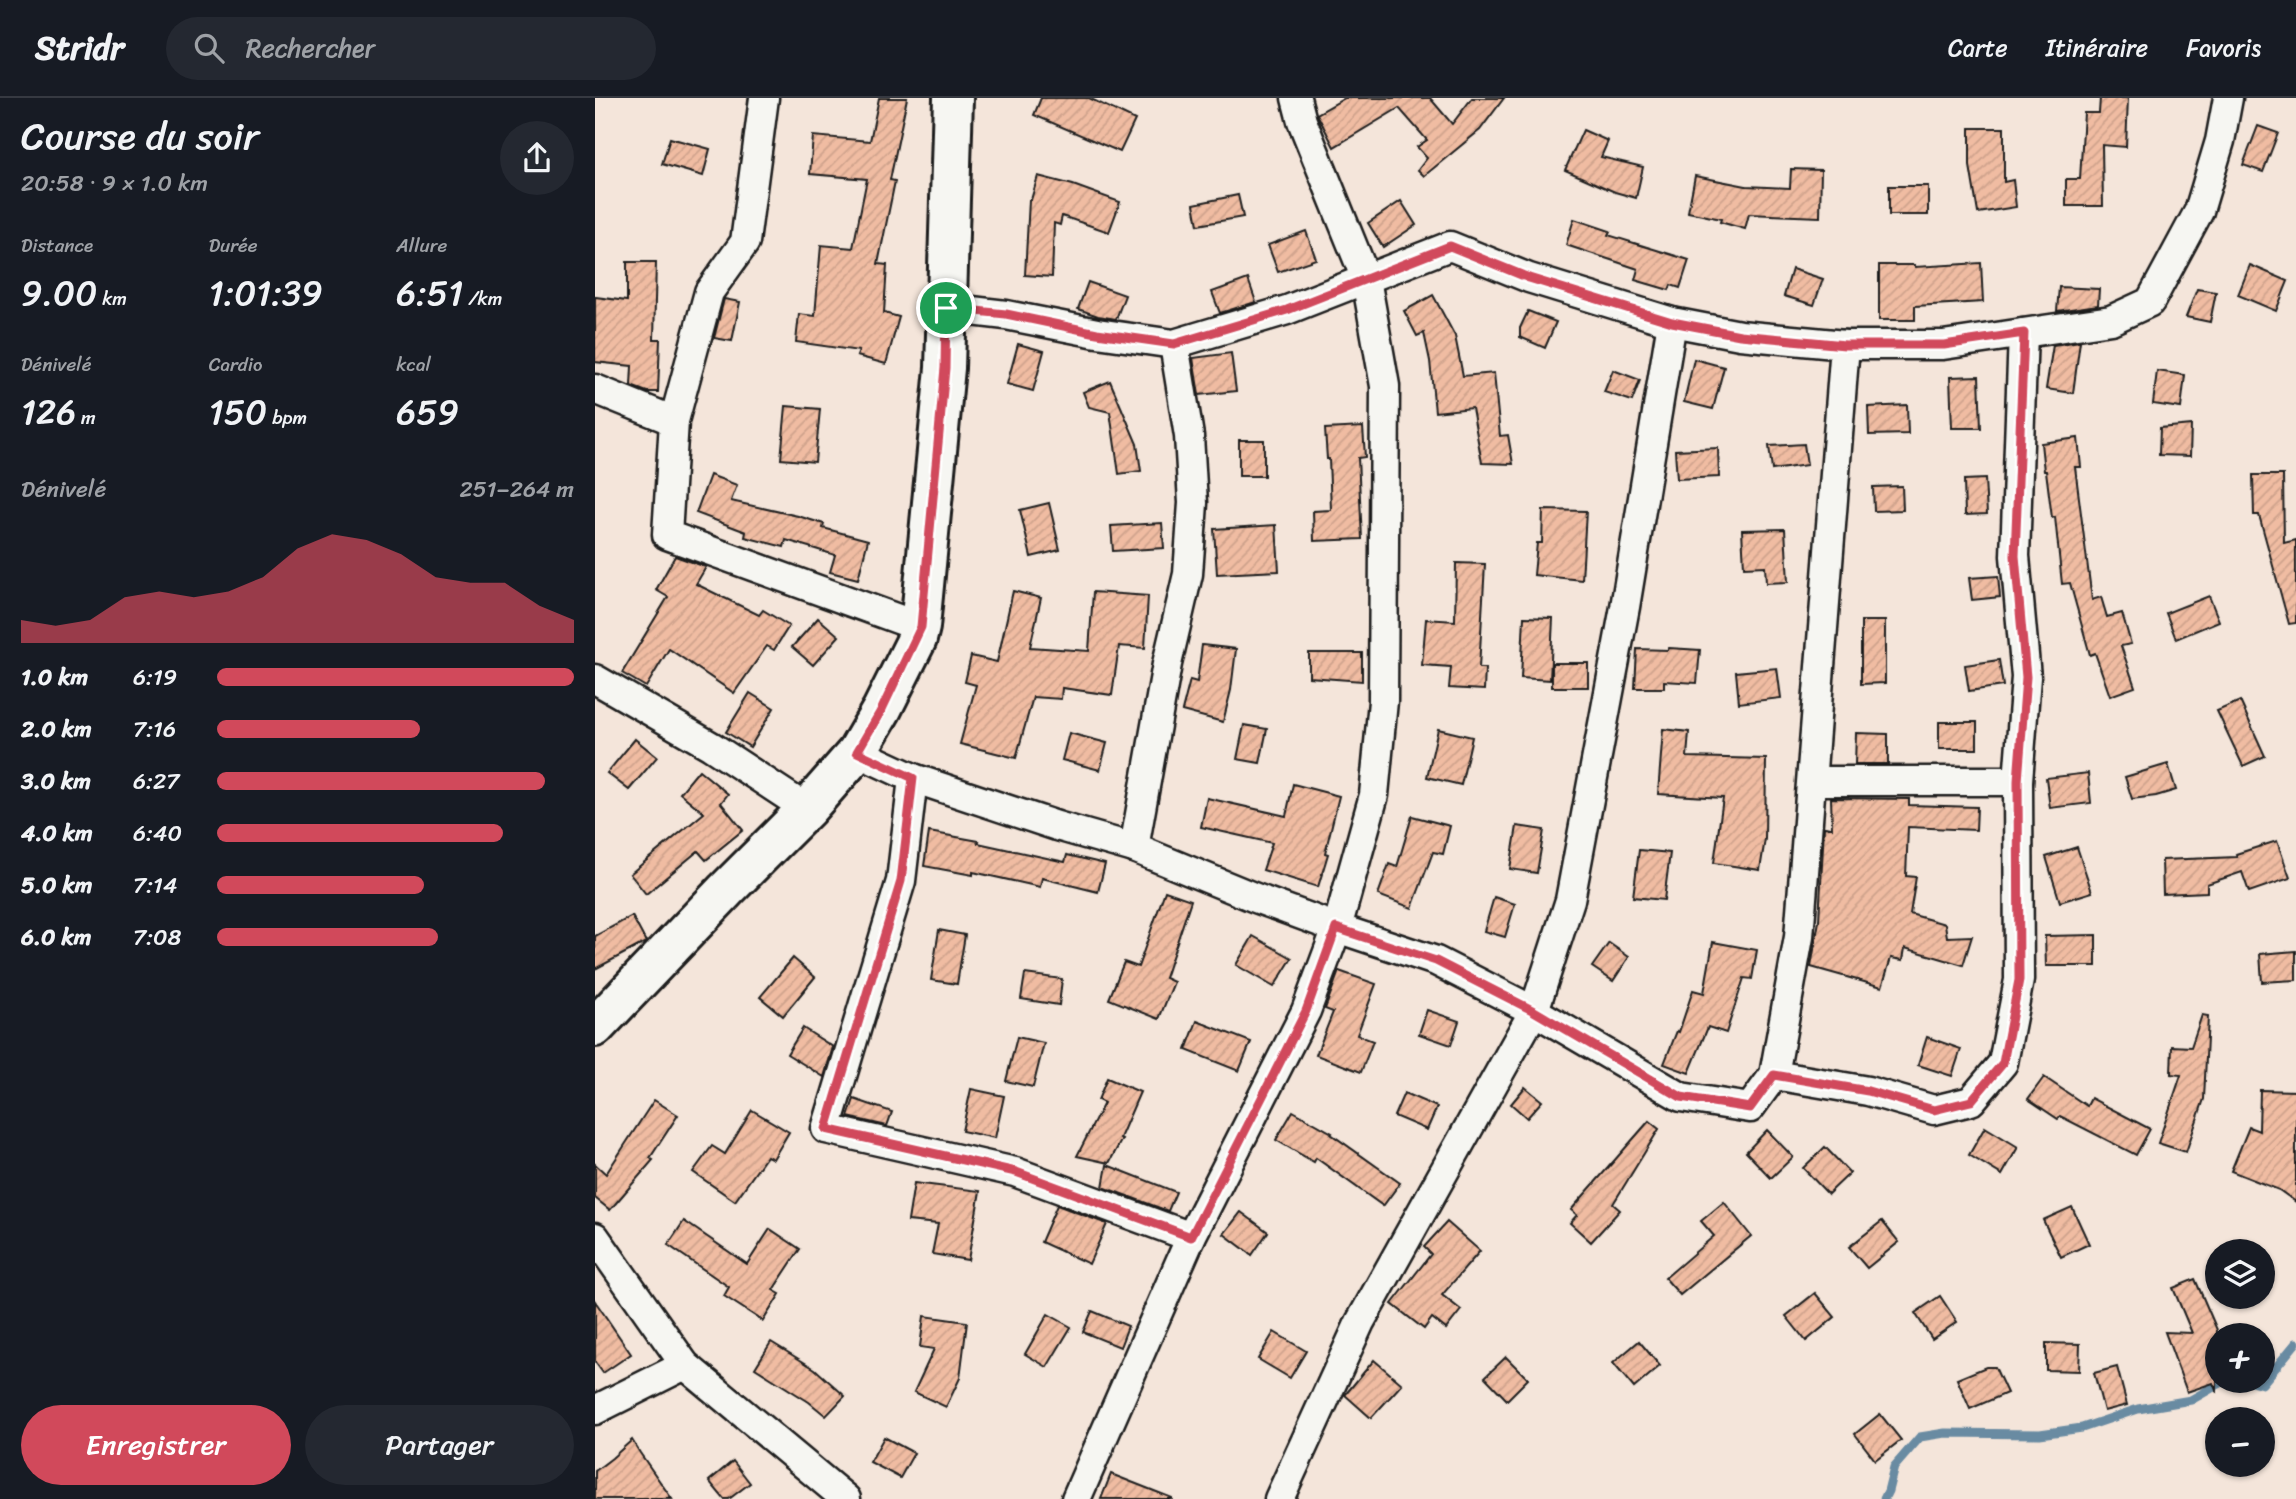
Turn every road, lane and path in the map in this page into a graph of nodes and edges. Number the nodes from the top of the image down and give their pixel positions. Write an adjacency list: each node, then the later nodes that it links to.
1 (764, 98): 12 (street)
2 (953, 98): 6 (street)
3 (1296, 98): 5 (street)
4 (2228, 98): 8 (street)
5 (1366, 279): 7 (street); 9 (street); 21 (street)
6 (946, 308): 9 (street); 13 (street)
7 (1672, 322): 10 (street); 22 (street)
8 (2024, 333): 10 (street); 18 (street)
9 (1174, 344): 20 (street)
10 (1845, 345): 17 (street)
11 (595, 389): 12 (street)
12 (674, 421): 13 (street)
13 (921, 627): 15 (street)
14 (595, 679): 19 (street)
15 (857, 752): 16 (street); 19 (street)
16 (913, 778): 20 (street); 26 (street)
17 (1813, 781): 18 (street); 24 (street)
18 (2018, 781): 24 (street)
19 (807, 809): 23 (street)
20 (1134, 848): 21 (street)
21 (1336, 928): 22 (street); 26 (street)
22 (1534, 1011): 24 (street); 31 (street)
23 (595, 1027)
24 (1774, 1075)
25 (595, 1237): 27 (street)
26 (1191, 1237): 30 (street)
27 (685, 1365): 28 (street); 29 (street)
28 (595, 1410)
29 (846, 1499)
30 (1076, 1499)
31 (1279, 1499)

